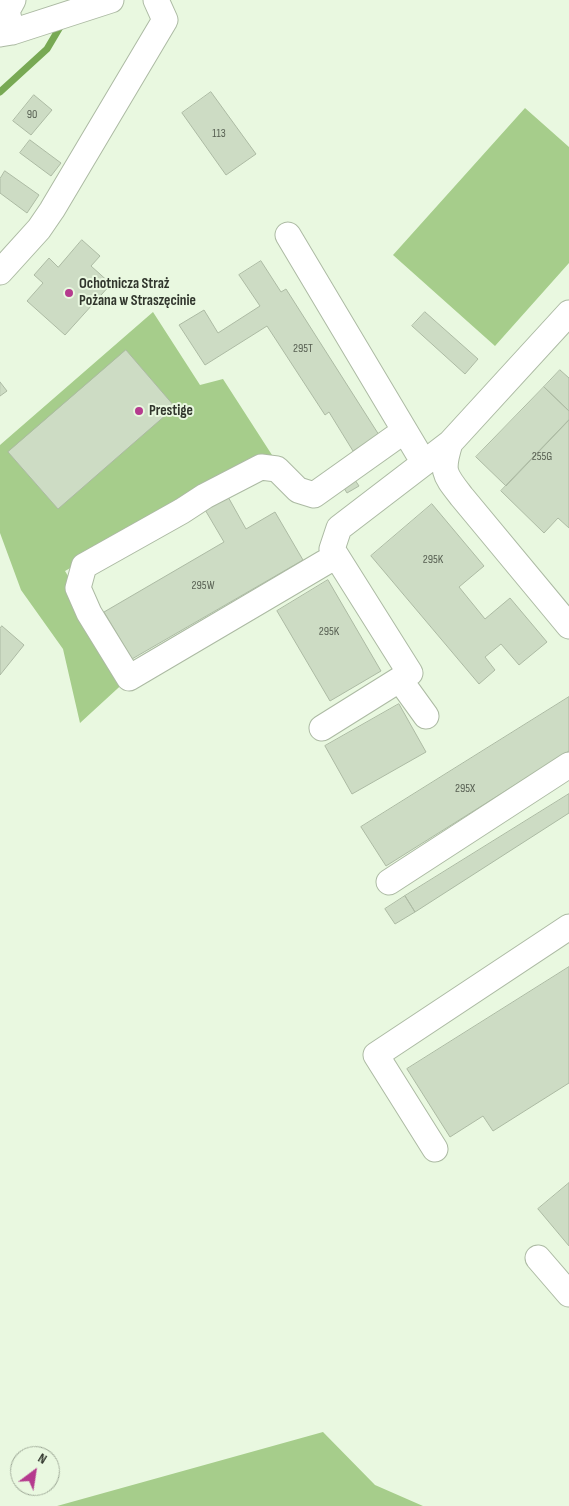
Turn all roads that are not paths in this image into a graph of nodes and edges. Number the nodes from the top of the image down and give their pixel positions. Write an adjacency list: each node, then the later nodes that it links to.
1 (14, 0): 4 (street)
2 (111, 0): 4 (street)
3 (156, 0): 6 (street)
4 (6, 33)
5 (288, 235): 8 (street)
6 (0, 272)
7 (565, 328): 9 (street)
8 (404, 431): 10 (street); 11 (street)
9 (450, 443): 10 (street); 12 (street)
10 (424, 463): 11 (street)
11 (336, 556): 13 (street)
12 (569, 626)
13 (400, 680): 14 (street); 15 (street)
14 (426, 716)
15 (322, 728)
16 (569, 765): 17 (street)
17 (389, 882)
18 (569, 928): 19 (street)
19 (435, 1149)
20 (538, 1258): 21 (street)
21 (569, 1294)

